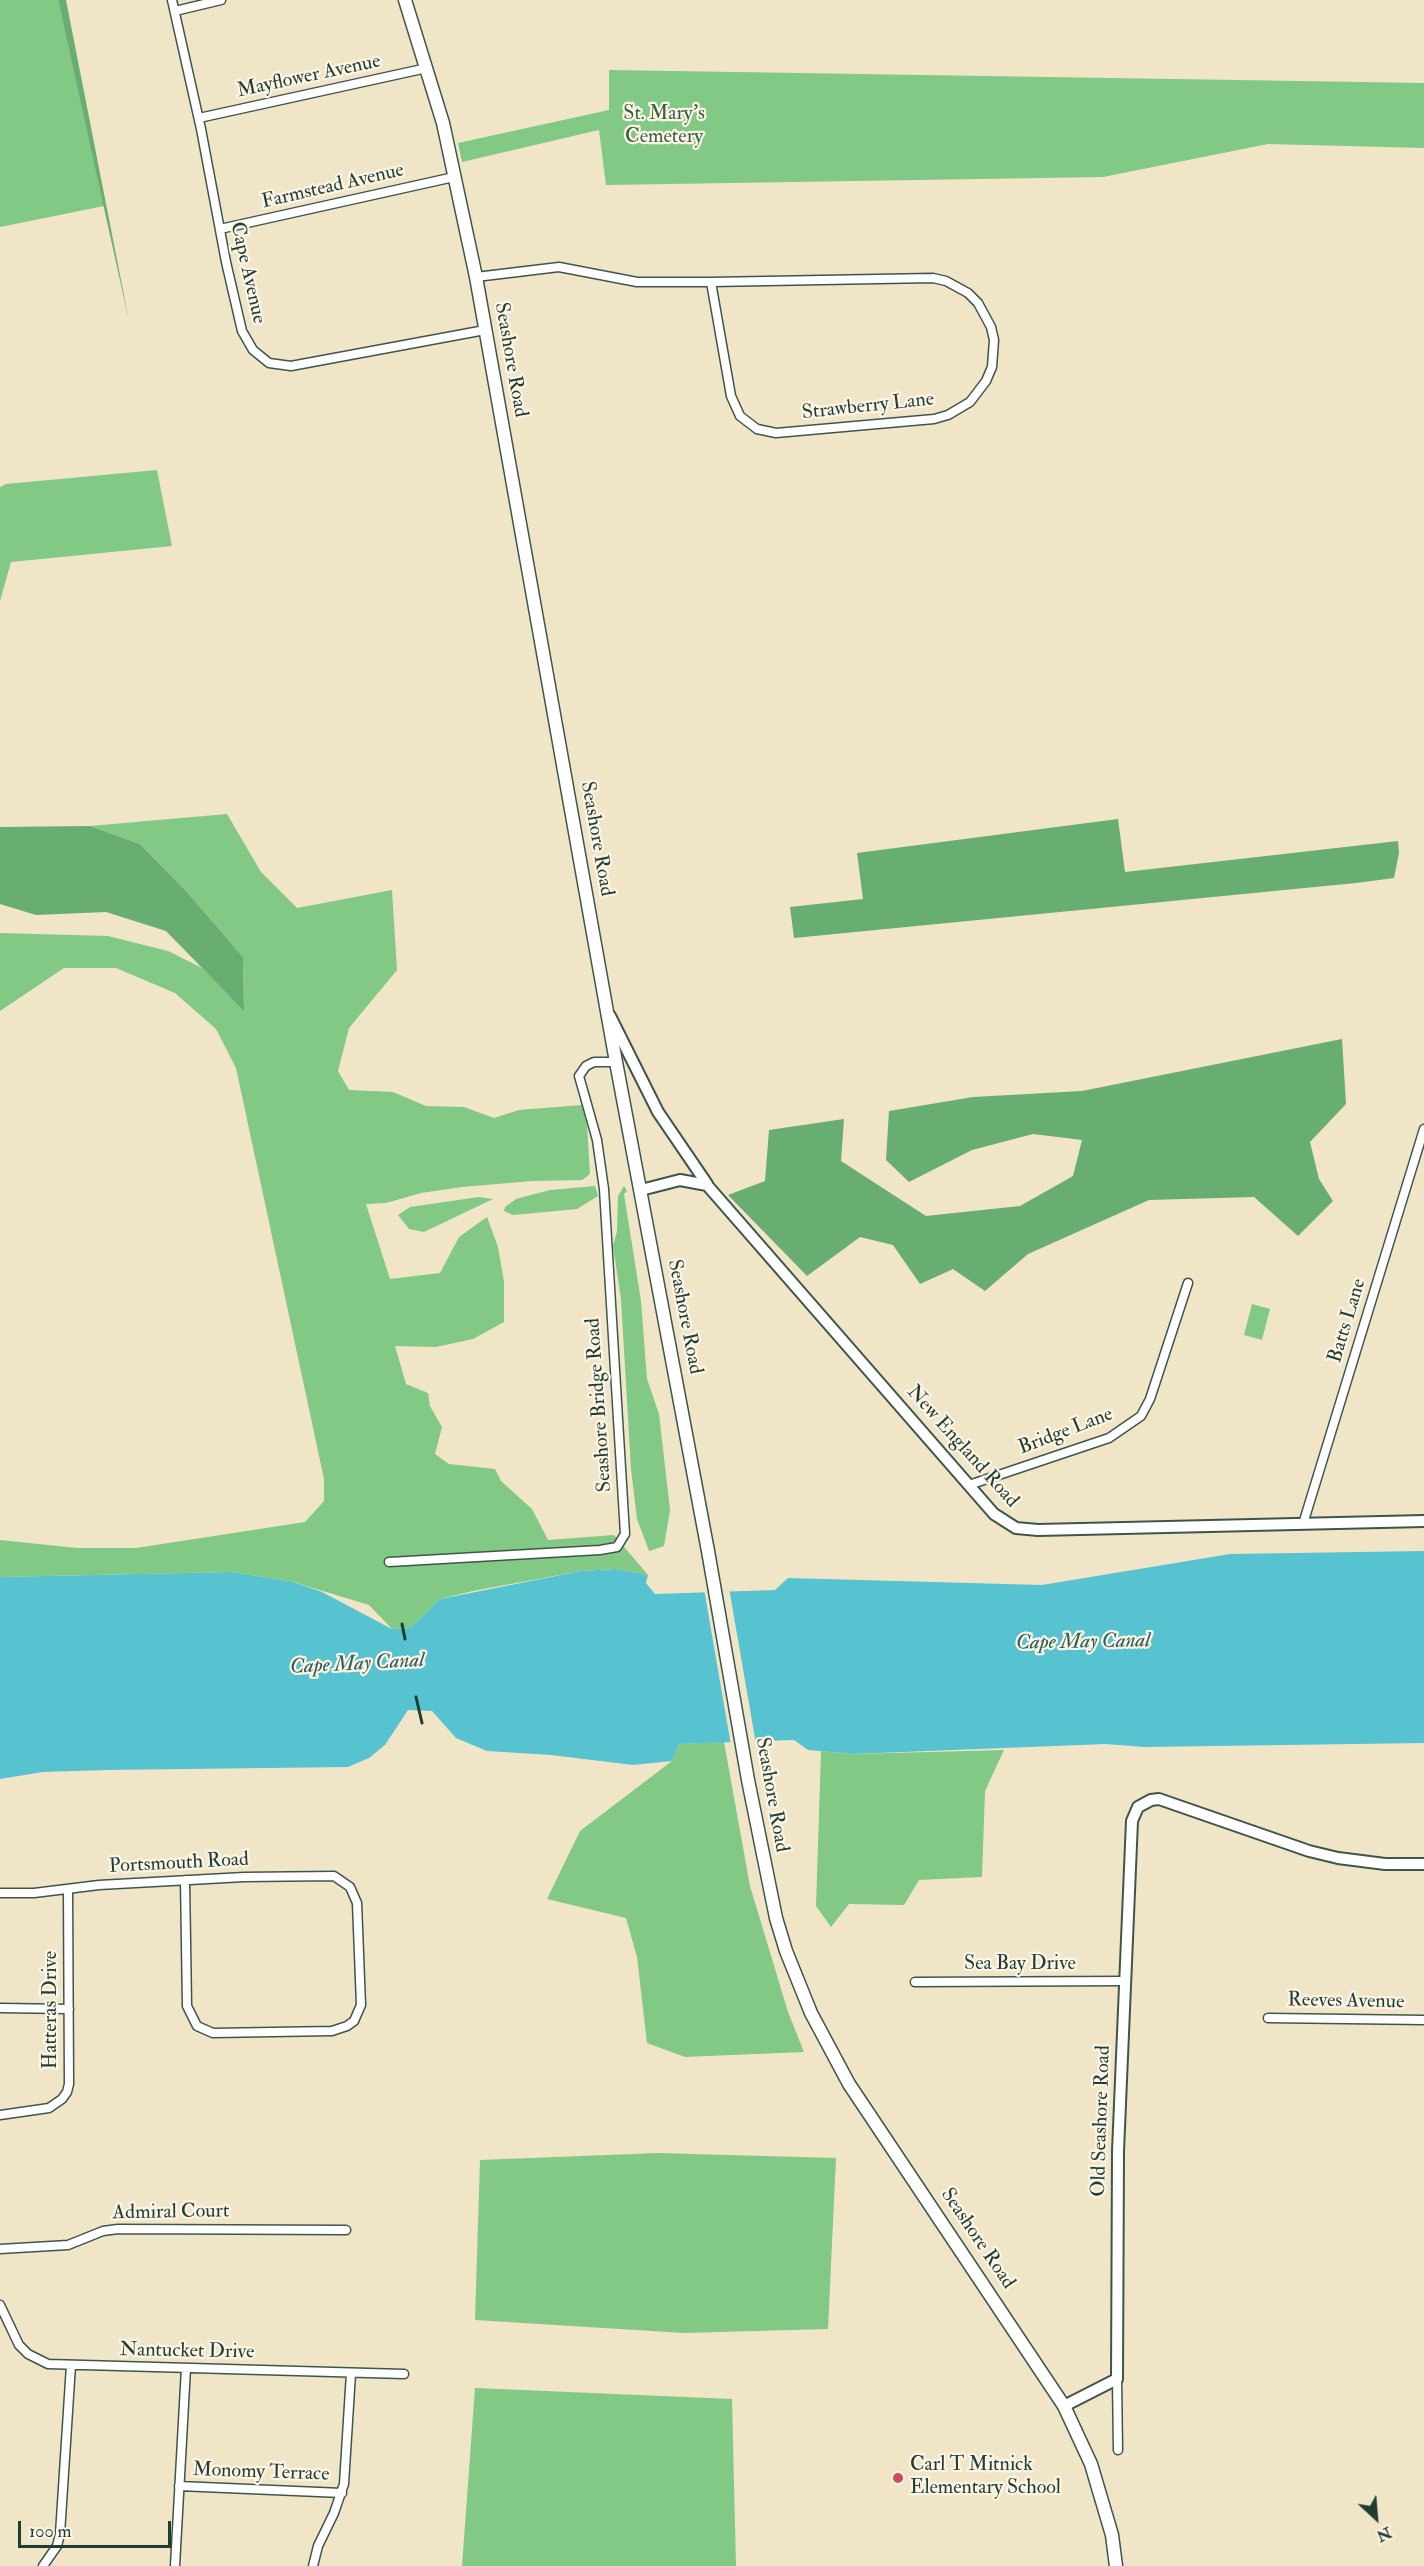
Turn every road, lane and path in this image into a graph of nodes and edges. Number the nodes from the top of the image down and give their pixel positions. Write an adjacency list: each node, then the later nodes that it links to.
1 (172, 0): 4 (street, Cape Avenue)
2 (221, 0): 4 (street)
3 (405, 0): 5 (main road, Seashore Road)
4 (175, 11): 6 (street, Cape Avenue)
5 (427, 68): 6 (street, Mayflower Avenue); 7 (main road, Seashore Road)
6 (199, 118): 8 (street, Cape Avenue)
7 (454, 177): 8 (street, Farmstead Avenue); 9 (main road, Seashore Road)
8 (220, 229): 11 (street, Cape Avenue)
9 (476, 276): 10 (street, Strawberry Lane); 11 (main road, Seashore Road)
10 (711, 282): 10 (street, Strawberry Lane)
11 (485, 330): 12 (main road, Seashore Road)
12 (608, 1011): 13 (main road, Seashore Road); 15 (street, New England Road)
13 (616, 1062): 16 (main road, Seashore Road); 21 (street, Seashore Bridge Road)
14 (1424, 1129): 20 (street, Batts Lane)
15 (707, 1185): 16 (street); 18 (street, New England Road)
16 (641, 1190): 41 (main road, Seashore Road)
17 (1188, 1283): 18 (street, Bridge Lane)
18 (969, 1485): 20 (street, New England Road)
19 (1424, 1521): 20 (street, New England Road)
20 (1303, 1524)
21 (389, 1562)
22 (1424, 1864): 26 (street, Old Seashore Road)
23 (185, 1880): 23 (street, Portsmouth Road); 24 (street, Portsmouth Road)
24 (68, 1889): 25 (street, Portsmouth Road); 29 (street, Hatteras Drive)
25 (0, 1893)
26 (1125, 1981): 27 (street, Sea Bay Drive); 40 (street, Old Seashore Road)
27 (915, 1982)
28 (0, 2008): 29 (street)
29 (69, 2009): 32 (street, Hatteras Drive)
30 (1268, 2018): 31 (street, Reeves Avenue)
31 (1424, 2020)
32 (0, 2115)
33 (346, 2230): 34 (street, Admiral Court)
34 (0, 2249)
35 (0, 2305): 36 (street, Nantucket Drive)
36 (71, 2365): 37 (street, Nantucket Drive); 45 (street)
37 (186, 2368): 38 (street, Nantucket Drive); 43 (street)
38 (351, 2373): 39 (street, Nantucket Drive); 44 (street)
39 (404, 2374)
40 (1117, 2379): 41 (street); 42 (street)
41 (1064, 2406): 48 (main road, Seashore Road)
42 (1118, 2450)
43 (179, 2486): 44 (street, Monomy Terrace); 46 (street)
44 (342, 2493): 47 (street)
45 (43, 2566)
46 (175, 2566)
47 (313, 2566)
48 (1116, 2566)

